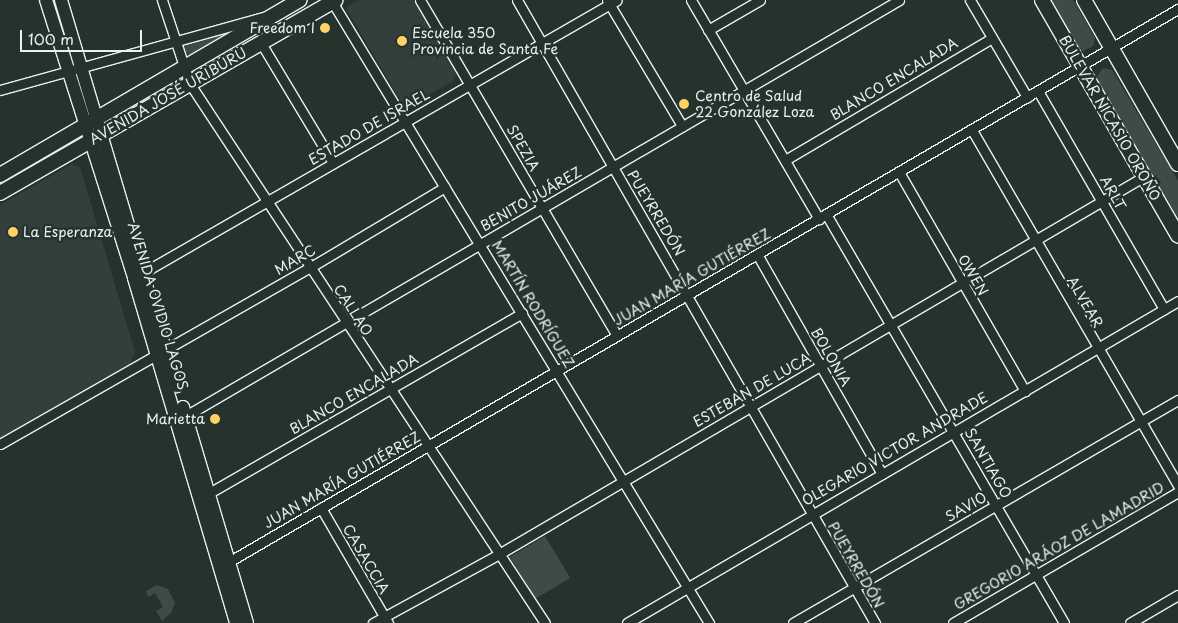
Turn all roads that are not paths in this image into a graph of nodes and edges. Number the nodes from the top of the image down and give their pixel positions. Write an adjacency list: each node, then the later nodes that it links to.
1 (46, 0): 26 (main road, AVENIDA OVIDIO LAGOS)
2 (61, 0): 23 (main road, AVENIDA OVIDIO LAGOS)
3 (162, 0): 19 (street, CALLAO)
4 (300, 0): 16 (main road, AVENIDA JOSÉ URIBURU)
5 (420, 0): 28 (street, SPEZIA)
6 (516, 0): 21 (street, PUEYRREDÓN)
7 (691, 0): 17 (street, SANTIAGO)
8 (760, 0): 17 (street)
9 (899, 0): 30 (street, BENITO JUÁREZ)
10 (970, 0): 18 (street)
11 (1042, 0): 24 (main road, BULEVAR NICASIO OROÑO)
12 (1084, 0): 22 (main road)
13 (333, 1): 20 (main road, AVENIDA JOSÉ URIBURU); 33 (street, MARTÍN RODRÍGUEZ)
14 (611, 2): 21 (street, ESTADO DE ISRAEL); 35 (street)
15 (1178, 9): 22 (street, JUAN MARÍA GUTIÉRREZ)
16 (276, 14): 19 (street); 25 (main road, AVENIDA JOSÉ URIBURU)
17 (708, 30): 30 (street, SANTIAGO)
18 (992, 38): 32 (street); 38 (street, BLANCO ENCALADA)
19 (174, 40): 23 (street); 25 (street, CALLAO)
20 (261, 43): 27 (main road, AVENIDA JOSÉ URIBURU); 39 (street)
21 (541, 44): 28 (street, ESTADO DE ISRAEL); 41 (street, PUEYRREDÓN)
22 (1112, 48): 24 (street, JUAN MARÍA GUTIÉRREZ); 40 (main road)
23 (81, 67): 26 (street); 34 (main road, AVENIDA OVIDIO LAGOS)
24 (1080, 67): 31 (street, JUAN MARÍA GUTIÉRREZ); 44 (main road, BULEVAR NICASIO OROÑO)
25 (182, 69): 27 (street, CALLAO); 34 (main road, AVENIDA JOSÉ URIBURU)
26 (67, 71): 29 (street); 34 (main road, AVENIDA OVIDIO LAGOS)
27 (190, 84): 37 (main road, AVENIDA JOSÉ URIBURU); 48 (street, CALLAO)
28 (470, 85): 33 (street, ESTADO DE ISRAEL); 49 (street, SPEZIA)
29 (0, 90)
30 (744, 90): 35 (street, BENITO JUÁREZ); 38 (street, SANTIAGO)
31 (1038, 91): 32 (street, JUAN MARÍA GUTIÉRREZ); 47 (street, ARLT)
32 (1027, 97): 36 (street, JUAN MARÍA GUTIÉRREZ)
33 (406, 122): 39 (street, ESTADO DE ISRAEL); 45 (street, MARTÍN RODRÍGUEZ)
34 (91, 123): 37 (main road, AVENIDA OVIDIO LAGOS); 43 (main road, AVENIDA JOSÉ URIBURU)
35 (682, 126): 41 (street, BENITO JUÁREZ)
36 (972, 130): 42 (street, JUAN MARÍA GUTIÉRREZ); 52 (street, ALVEAR)
37 (96, 138): 46 (main road, AVENIDA JOSÉ URIBURU); 56 (main road, AVENIDA OVIDIO LAGOS)
38 (784, 160): 50 (street, SANTIAGO)
39 (334, 163): 48 (street, ESTADO DE ISRAEL)
40 (1178, 164)
41 (613, 167): 49 (street, BENITO JUÁREZ); 58 (street, PUEYRREDÓN)
42 (899, 172): 50 (street, JUAN MARÍA GUTIÉRREZ); 57 (street, OWEN)
43 (0, 175)
44 (1144, 177): 47 (street, ESTEBAN DE LUCA); 51 (main road, BULEVAR NICASIO OROÑO)
45 (445, 187): 53 (street, MARTÍN RODRÍGUEZ); 55 (street, MARC)
46 (0, 193)
47 (1101, 201): 52 (street, ESTEBAN DE LUCA); 60 (street, ARLT)
48 (265, 203): 55 (street, CALLAO); 56 (street, ESTADO DE ISRAEL)
49 (542, 209): 53 (street, BENITO JUÁREZ); 64 (street, SPEZIA)
50 (823, 216): 54 (street, JUAN MARÍA GUTIÉRREZ); 63 (street, SANTIAGO)
51 (1178, 236)
52 (1034, 241): 57 (street, ESTEBAN DE LUCA); 65 (street, ALVEAR)
53 (480, 244): 61 (street, MARTÍN RODRÍGUEZ); 62 (street, BENITO JUÁREZ)
54 (757, 254): 58 (street, JUAN MARÍA GUTIÉRREZ); 67 (street, BOLONIA)
55 (310, 268): 62 (street, CALLAO); 66 (street, MARC)
56 (139, 275): 66 (main road, AVENIDA OVIDIO LAGOS)
57 (961, 283): 63 (street, ESTEBAN DE LUCA); 70 (street, OWEN)
58 (688, 295): 64 (street, JUAN MARÍA GUTIÉRREZ); 72 (street, PUEYRREDÓN)
59 (1178, 300): 60 (street, OLEGARIO VICTOR ANDRADE)
60 (1164, 309): 65 (street, OLEGARIO VICTOR ANDRADE)
61 (522, 313): 68 (street, MARTÍN RODRÍGUEZ); 69 (street, BLANCO ENCALADA)
62 (346, 323): 69 (street, CALLAO); 73 (street, BENITO JUÁREZ)
63 (891, 324): 67 (street, ESTEBAN DE LUCA); 75 (street, SANTIAGO)
64 (617, 336): 68 (street, JUAN MARÍA GUTIÉRREZ)
65 (1097, 348): 70 (street, OLEGARIO VICTOR ANDRADE); 74 (street, ALVEAR)
66 (162, 352): 73 (main road, AVENIDA OVIDIO LAGOS); 76 (street, MARC)
67 (820, 366): 72 (street, ESTEBAN DE LUCA); 78 (street, BOLONIA)
68 (558, 370): 77 (street, JUAN MARÍA GUTIÉRREZ); 79 (street, MARTÍN RODRÍGUEZ)
69 (389, 390): 77 (street, CALLAO); 82 (street, BLANCO ENCALADA)
70 (1024, 391): 75 (street, OLEGARIO VICTOR ANDRADE)
71 (1178, 400): 74 (street, SAVIO)
72 (752, 406): 79 (street, ESTEBAN DE LUCA); 85 (street, PUEYRREDÓN)
73 (181, 418): 82 (main road, AVENIDA OVIDIO LAGOS)
74 (1141, 421): 80 (street, ALVEAR); 83 (street, SAVIO)
75 (955, 432): 78 (street, OLEGARIO VICTOR ANDRADE); 83 (street, SANTIAGO)
76 (0, 444)
77 (428, 446): 84 (street, JUAN MARÍA GUTIÉRREZ); 86 (street, CALLAO)
78 (882, 474): 85 (street, OLEGARIO VICTOR ANDRADE)
79 (625, 481): 86 (street, ESTEBAN DE LUCA); 89 (street, MARTÍN RODRÍGUEZ)
80 (1178, 486)
81 (1178, 492): 88 (street, GREGORIO ARÁOZ DE LAMADRID)
82 (204, 496): 87 (main road, AVENIDA OVIDIO LAGOS)
83 (997, 505): 88 (street, SANTIAGO); 90 (street, SAVIO)
84 (321, 508): 87 (street, JUAN MARÍA GUTIÉRREZ); 92 (street, CASACCIA)
85 (810, 514): 89 (street, OLEGARIO VICTOR ANDRADE); 90 (street, PUEYRREDÓN)
86 (499, 554): 92 (street, ESTEBAN DE LUCA); 96 (street, CALLAO)
87 (224, 564): 93 (main road, AVENIDA OVIDIO LAGOS); 94 (main road, AVENIDA OVIDIO LAGOS)
88 (1037, 574): 101 (street, GREGORIO ARÁOZ DE LAMADRID); 102 (street, SANTIAGO)
89 (688, 587): 97 (street, OLEGARIO VICTOR ANDRADE); 98 (street, MARTÍN RODRÍGUEZ)
90 (854, 588): 99 (street, SAVIO); 100 (street, PUEYRREDÓN)
91 (1178, 595): 103 (street)
92 (386, 620): 95 (street, ESTEBAN DE LUCA)
93 (236, 623)
94 (247, 623)
95 (373, 623)
96 (545, 623)
97 (627, 623)
98 (710, 623)
99 (793, 623)
100 (875, 623)
101 (953, 623)
102 (1064, 623)
103 (1130, 623)

